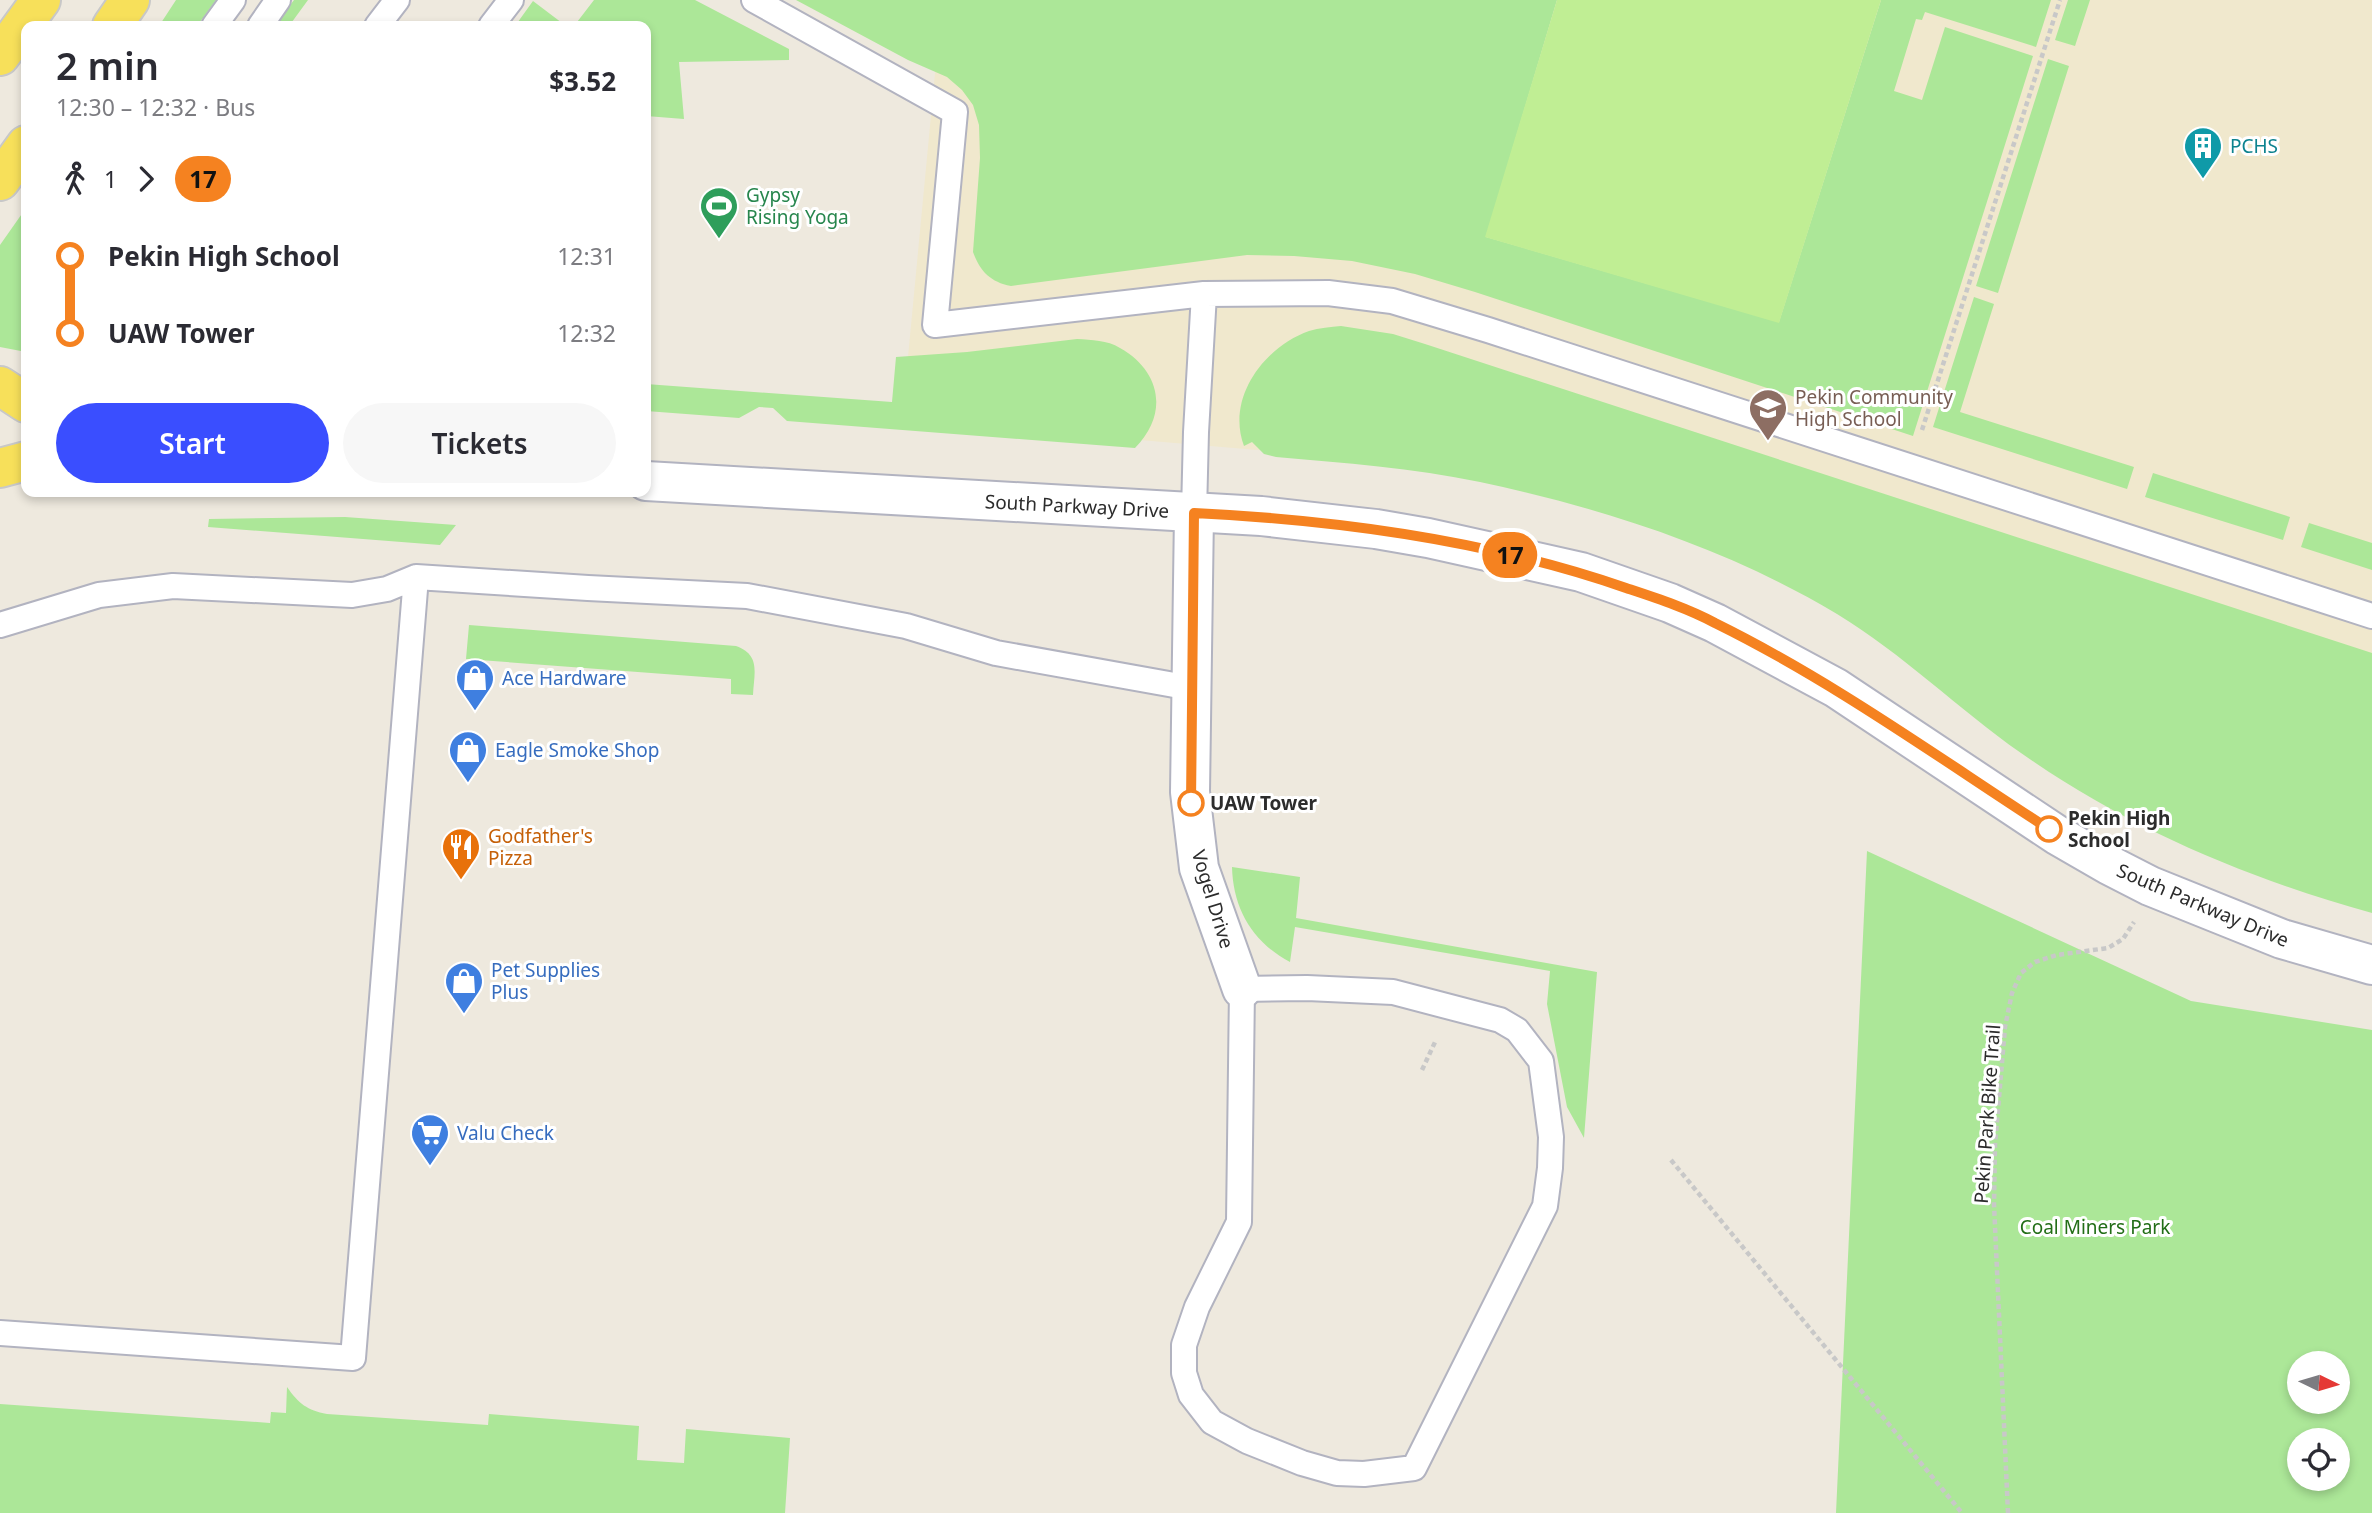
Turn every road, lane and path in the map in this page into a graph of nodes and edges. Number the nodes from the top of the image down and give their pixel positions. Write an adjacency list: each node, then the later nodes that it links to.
1 (40, 0): 9 (main road)
2 (130, 0): 10 (main road)
3 (233, 0): 11 (lane)
4 (278, 0): 12 (lane)
5 (397, 0): 13 (lane)
6 (511, 0): 14 (lane)
7 (754, 0): 19 (lane)
8 (2060, 0): 24 (path)
9 (25, 21)
10 (115, 21)
11 (218, 21)
12 (263, 21)
13 (381, 21)
14 (495, 21)
15 (21, 27): 16 (main road)
16 (0, 56)
17 (21, 152): 18 (main road)
18 (0, 181)
19 (1204, 294): 30 (lane); 32 (lane)
20 (0, 386): 21 (main road)
21 (21, 400)
22 (0, 409): 23 (main road)
23 (21, 411)
24 (1922, 430)
25 (0, 452): 26 (main road)
26 (21, 454)
27 (21, 462): 28 (main road)
28 (0, 468)
29 (651, 481): 30 (main road, South Parkway Drive)
30 (1194, 513): 34 (main road, Vogel Drive); 35 (main road, South Parkway Drive)
31 (415, 577): 33 (lane); 34 (lane); 41 (lane)
32 (2372, 616)
33 (0, 625)
34 (1191, 688): 37 (main road, Vogel Drive)
35 (2150, 886): 36 (main road, South Parkway Drive); 43 (path, Pekin Park Bike Trail)
36 (2372, 965)
37 (1242, 989): 37 (lane)
38 (1436, 1040): 39 (path)
39 (1422, 1070)
40 (1671, 1160): 42 (path)
41 (0, 1333)
42 (1962, 1513)
43 (2008, 1513)

